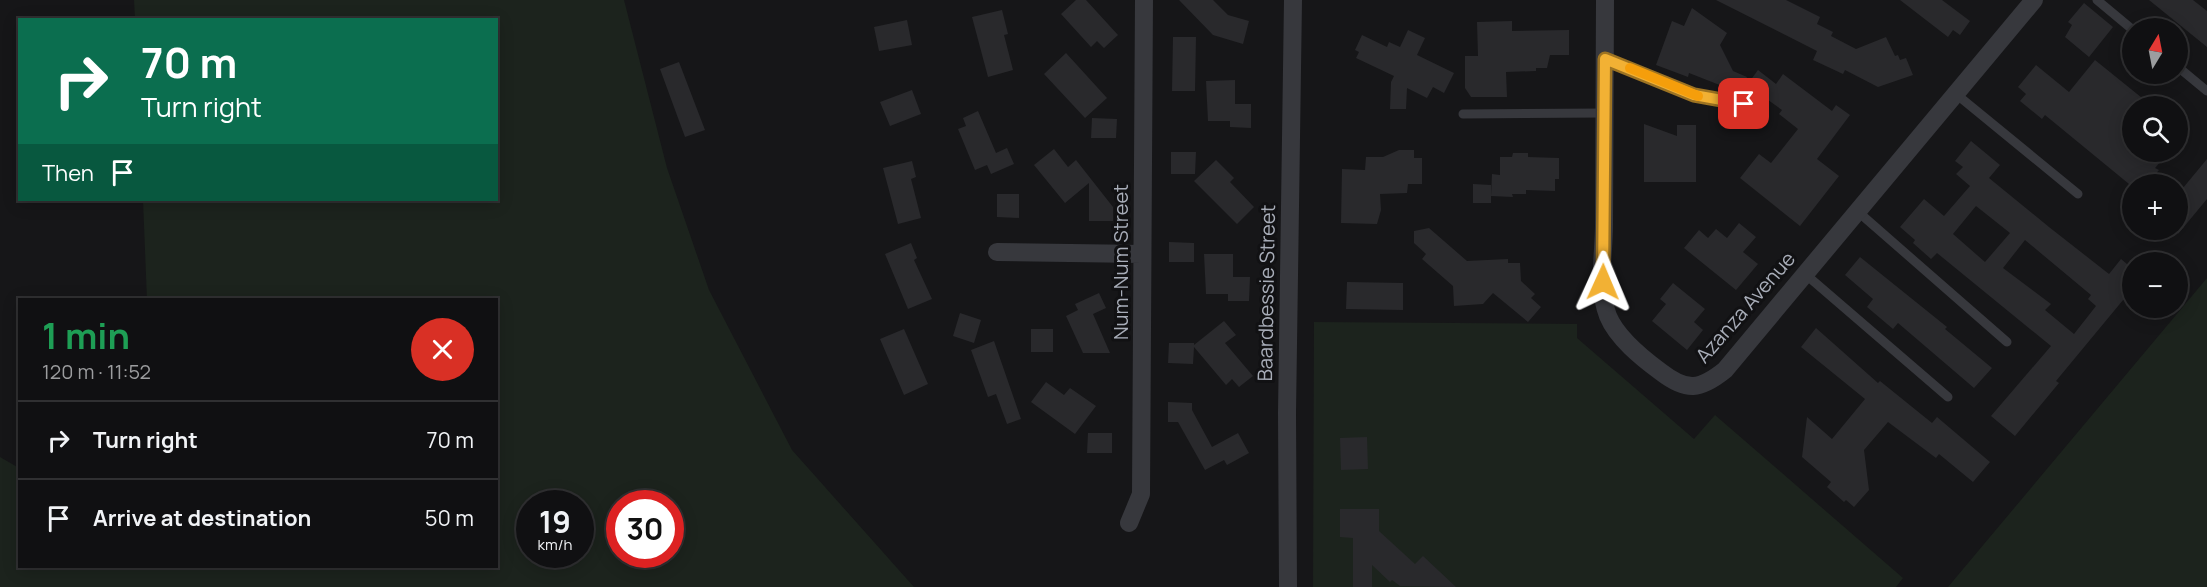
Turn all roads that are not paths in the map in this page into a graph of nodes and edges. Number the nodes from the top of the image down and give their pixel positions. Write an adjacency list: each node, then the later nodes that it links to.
1 (1144, 0): 17 (street, Num-Num Street)
2 (1293, 0): 22 (street, Baardbessie Street)
3 (1605, 0): 7 (street, Azanza Avenue)
4 (2034, 0): 10 (street, Azanza Avenue)
5 (2097, 0): 6 (lane)
6 (2122, 21)
7 (1605, 59): 11 (lane); 12 (street, Azanza Avenue)
8 (2188, 75): 9 (lane)
9 (2207, 91)
10 (1956, 94): 14 (lane); 15 (street, Azanza Avenue)
11 (1744, 104)
12 (1604, 113): 13 (lane); 18 (street, Azanza Avenue)
13 (1463, 114)
14 (2078, 194)
15 (1856, 210): 18 (street, Azanza Avenue); 19 (lane)
16 (998, 252): 17 (street)
17 (1142, 254): 21 (street, Num-Num Street)
18 (1804, 273): 20 (lane)
19 (2007, 342)
20 (1948, 397)
21 (1129, 523)
22 (1288, 587)

